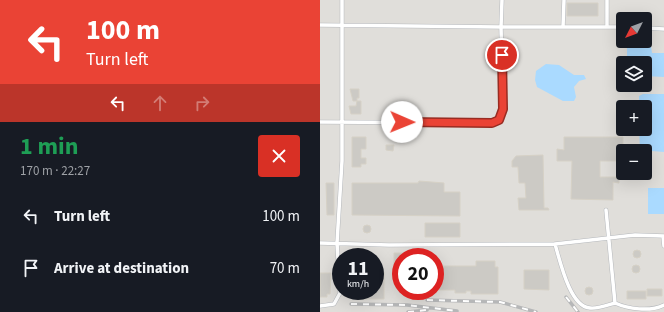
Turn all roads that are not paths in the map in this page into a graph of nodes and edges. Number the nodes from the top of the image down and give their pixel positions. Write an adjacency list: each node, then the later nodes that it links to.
1 (342, 0): 6 (lane)
2 (502, 0): 7 (lane)
3 (564, 0): 8 (lane)
4 (607, 0): 9 (lane)
5 (320, 25): 6 (lane)
6 (342, 25): 7 (lane); 14 (lane)
7 (501, 27): 8 (lane); 14 (lane)
8 (563, 27): 9 (lane)
9 (607, 27): 10 (lane)
10 (616, 27)
11 (652, 28): 12 (lane)
12 (664, 29)
13 (320, 122): 14 (lane)
14 (342, 122): 19 (lane)
15 (606, 210): 17 (lane)
16 (664, 236): 17 (lane); 21 (lane)
17 (608, 238): 20 (lane); 22 (lane)
18 (320, 242): 19 (lane)
19 (337, 243): 20 (lane); 24 (lane)
20 (555, 244): 22 (lane)
21 (664, 246)
22 (615, 303): 23 (lane)
23 (664, 305)
24 (320, 306)

